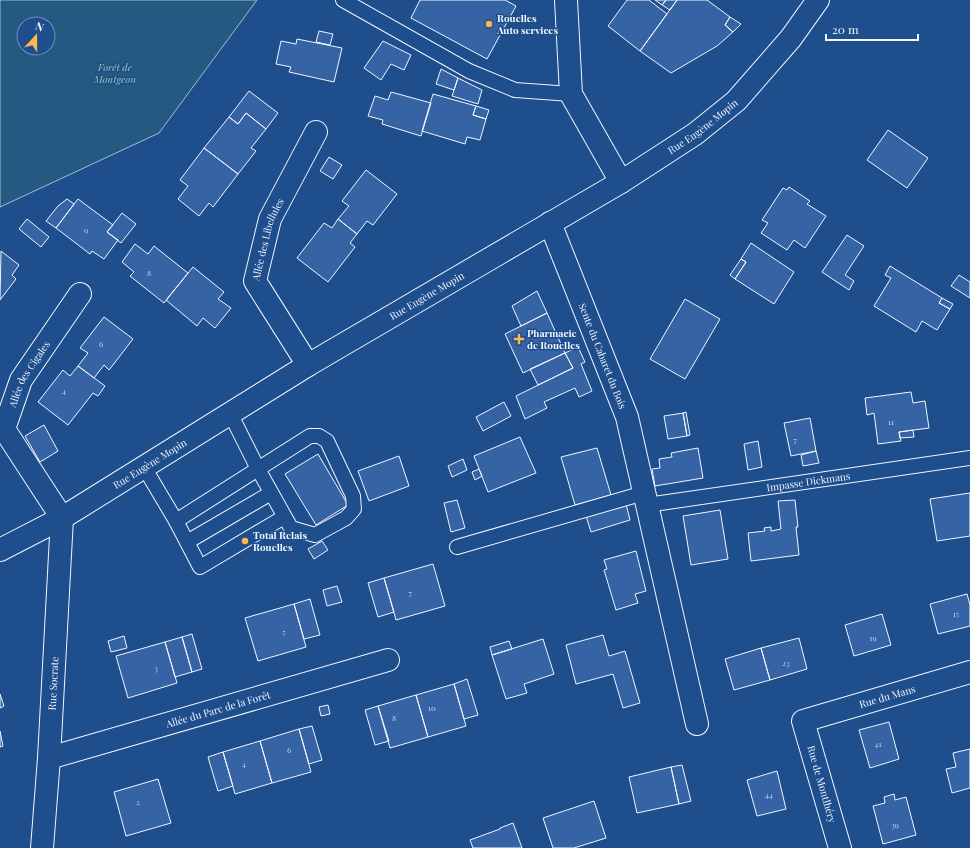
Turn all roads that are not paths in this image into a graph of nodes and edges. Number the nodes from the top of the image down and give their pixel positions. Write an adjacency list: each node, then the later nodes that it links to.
1 (343, 0): 4 (lane)
2 (566, 0): 4 (street)
3 (818, 0): 6 (street, Rue Eugène Mopin)
4 (571, 94): 6 (street)
5 (316, 132): 9 (street, Allée des Libellules)
6 (621, 182): 7 (street, Rue Eugène Mopin)
7 (550, 223): 9 (street, Rue Eugène Mopin); 15 (street, Sente du Cabaret du Bois)
8 (80, 294): 17 (street, Allée des Cigales)
9 (308, 365): 10 (street, Rue Eugène Mopin)
10 (230, 413): 12 (street, Rue Eugène Mopin); 13 (lane)
11 (970, 458): 15 (lane, Impasse Dickmans)
12 (144, 467): 17 (street, Rue Eugène Mopin); 18 (lane)
13 (258, 469): 14 (lane); 16 (lane); 18 (lane)
14 (271, 493): 16 (lane); 19 (lane)
15 (645, 499): 20 (lane); 25 (street, Sente du Cabaret du Bois)
16 (284, 516): 19 (lane)
17 (62, 518): 21 (street, Rue Eugène Mopin); 26 (street, Rue Socrate)
18 (176, 521): 19 (lane)
19 (187, 542)
20 (457, 547)
21 (0, 550)
22 (388, 660): 26 (street, Allée du Parc de la Forêt)
23 (970, 672): 24 (street, Rue du Mans)
24 (803, 721): 28 (street, Rue de Montlhéry)
25 (697, 724)
26 (49, 758): 27 (street, Rue Socrate)
27 (42, 848)
28 (840, 848)

